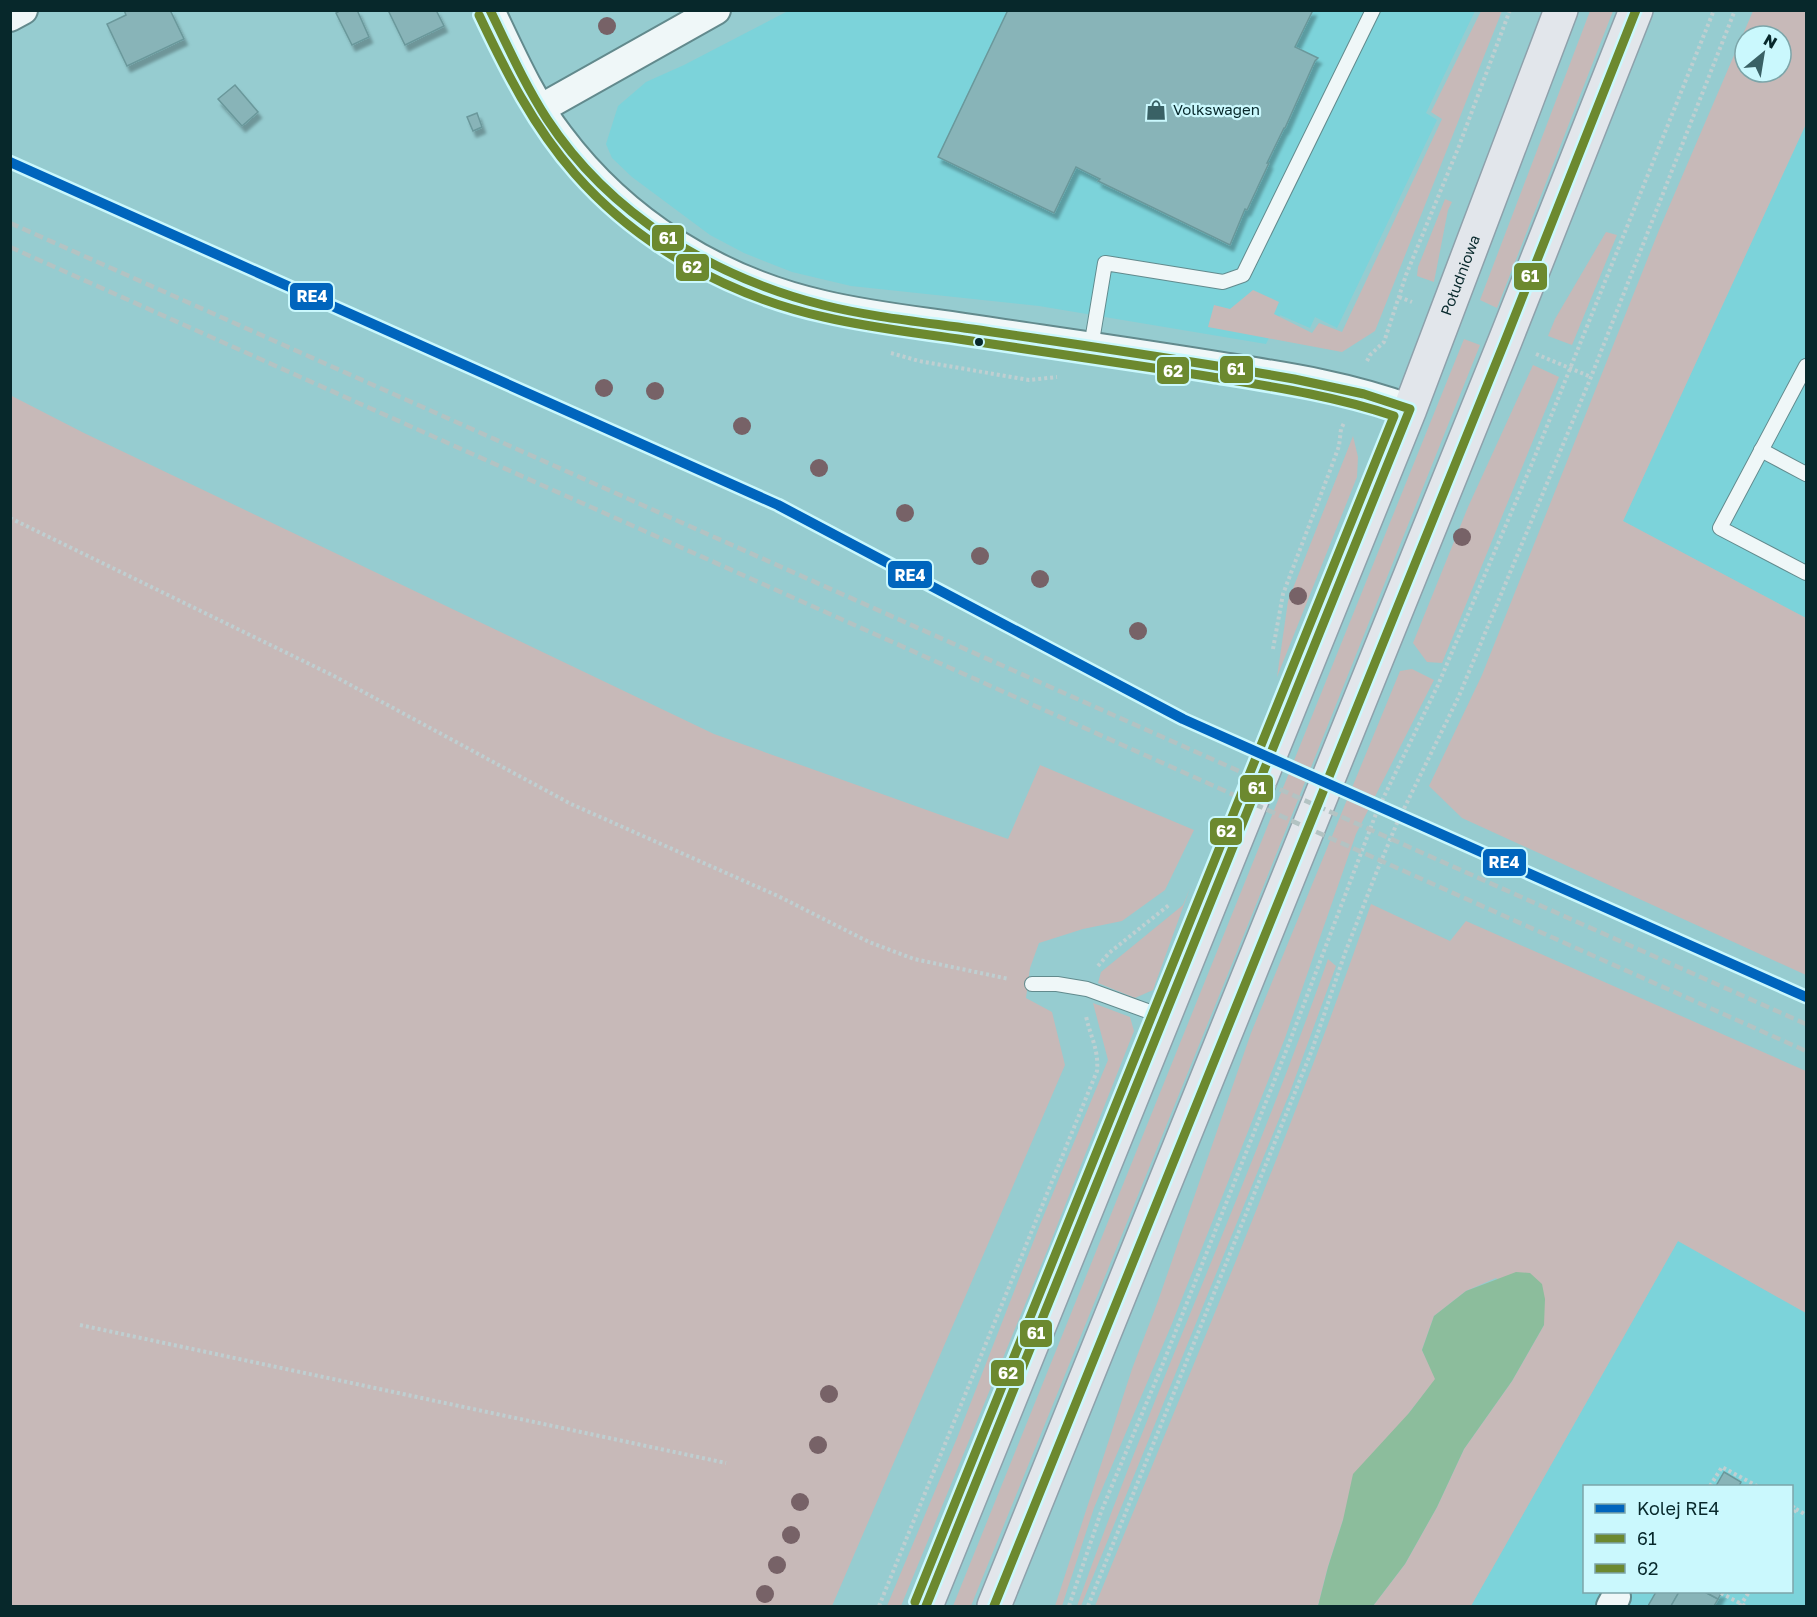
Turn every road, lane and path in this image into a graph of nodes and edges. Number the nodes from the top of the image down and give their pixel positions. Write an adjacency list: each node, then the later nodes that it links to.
1 (23, 10): 10 (street)
2 (490, 10): 11 (street)
3 (716, 10): 11 (street)
4 (1373, 10): 12 (lane)
5 (1510, 10): 13 (path)
6 (1561, 10): 15 (main road, Południowa)
7 (1636, 10): 30 (main road)
8 (1714, 10): 31 (path)
9 (1735, 10): 32 (path)
10 (10, 16)
11 (540, 109): 12 (street)
12 (1090, 346): 15 (street)
13 (1366, 365)
14 (1806, 369): 16 (lane)
15 (1410, 409): 21 (main road, Południowa)
16 (1761, 450): 17 (lane); 19 (lane)
17 (1806, 474)
18 (10, 518): 20 (path)
19 (1806, 573)
20 (1032, 984): 21 (lane)
21 (1164, 1017): 29 (main road, Południowa)
22 (81, 1325): 23 (path)
23 (726, 1463)
24 (1711, 1485): 25 (path)
25 (1755, 1485)
26 (1794, 1508): 27 (path)
27 (1806, 1515)
28 (1721, 1593): 33 (path)
29 (926, 1606)
30 (994, 1606)
31 (1069, 1606)
32 (1088, 1606)
33 (1742, 1606)

